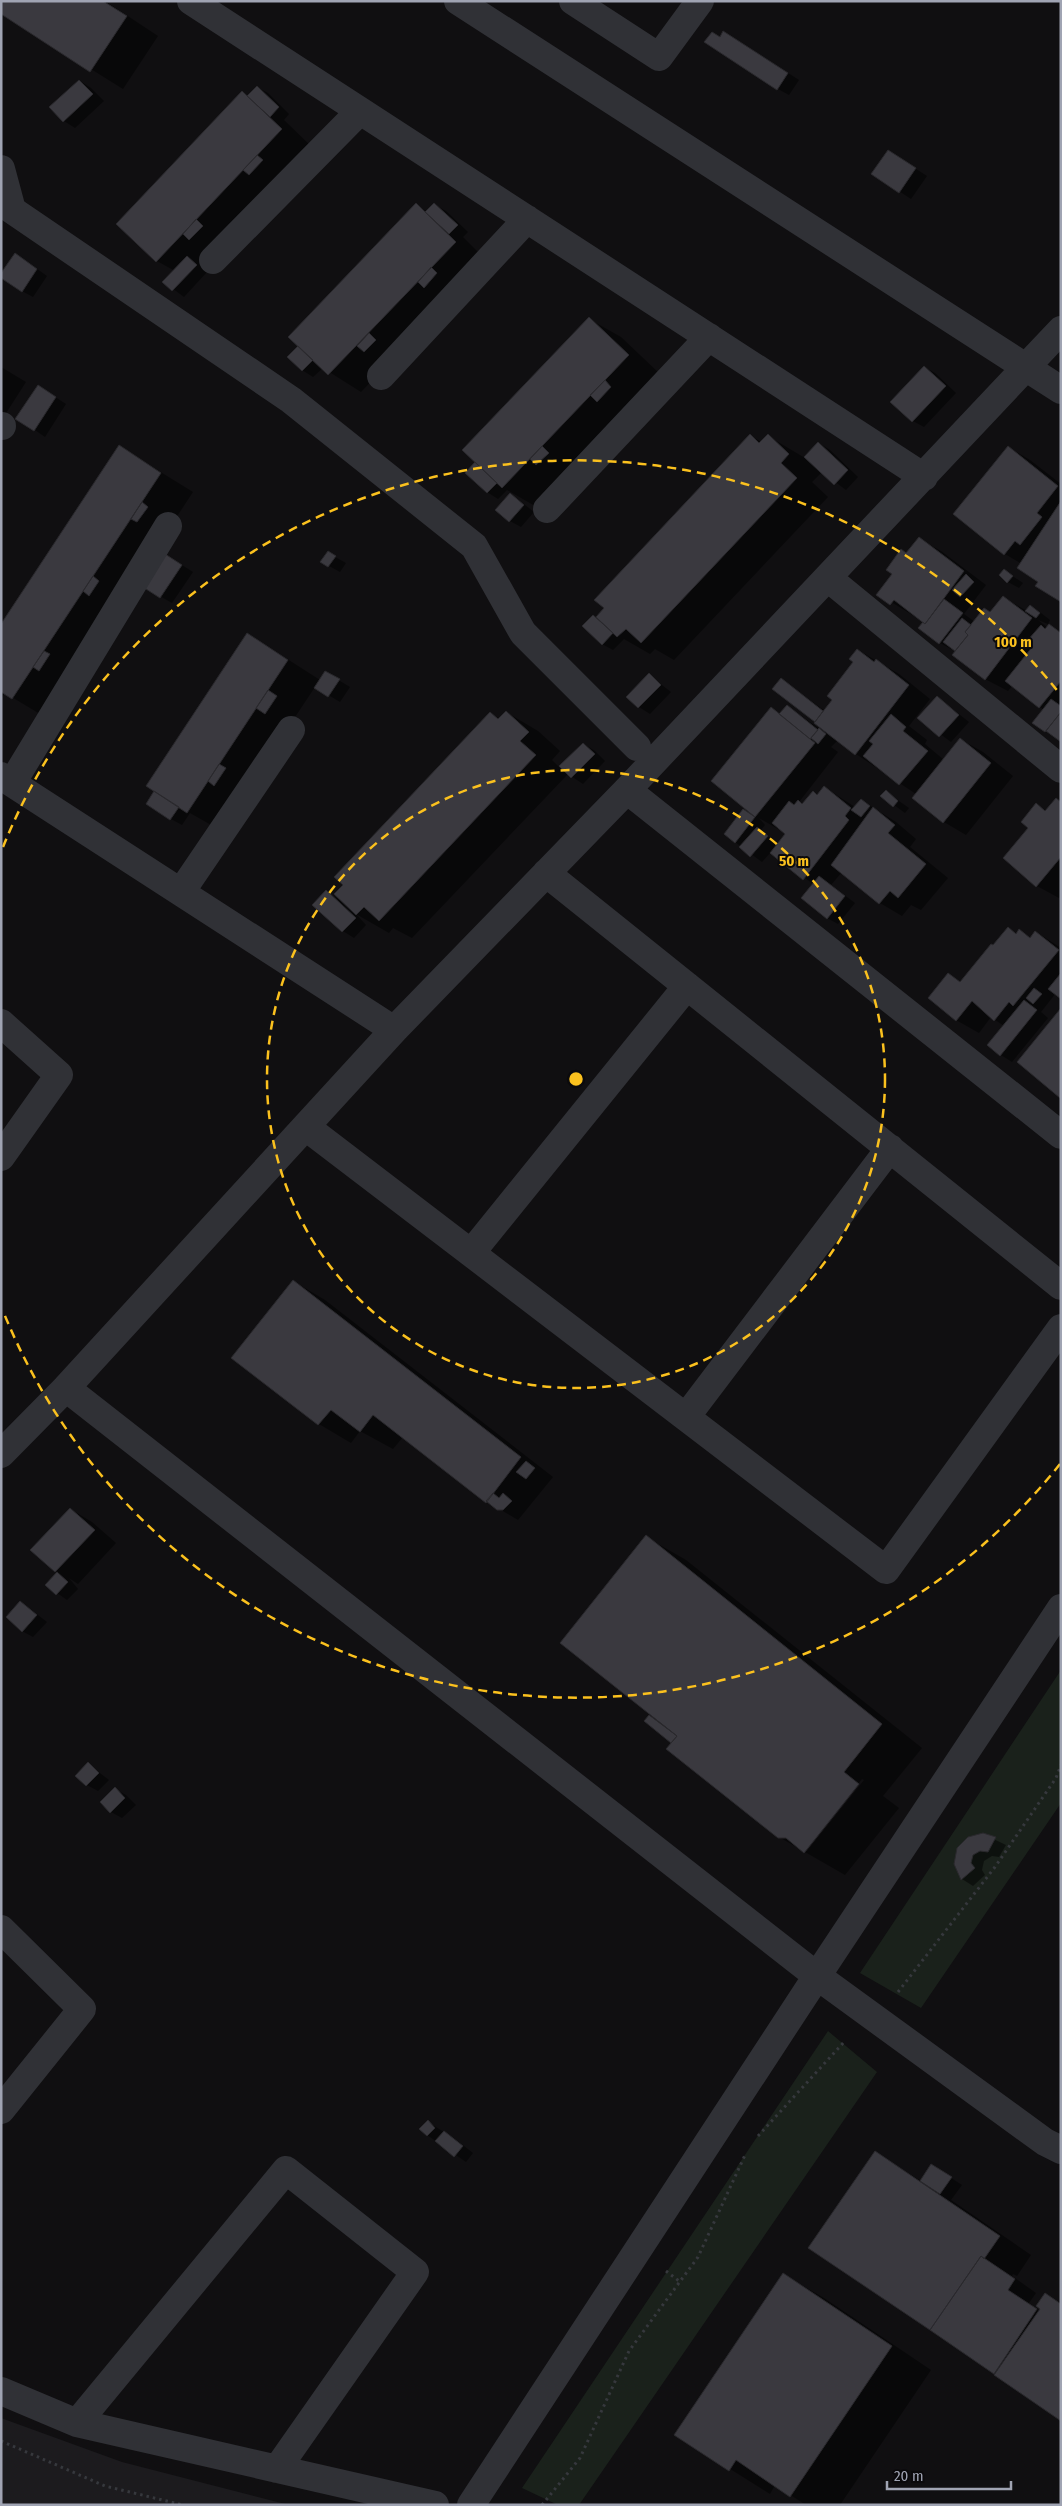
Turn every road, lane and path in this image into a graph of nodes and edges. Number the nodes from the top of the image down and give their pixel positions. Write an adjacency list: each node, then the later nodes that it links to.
1 (192, 1): 5 (street)
2 (458, 1): 11 (street)
3 (573, 1): 4 (street)
4 (700, 1)
5 (360, 111): 7 (street); 8 (street)
6 (1, 169): 19 (street)
7 (527, 219): 10 (street); 12 (street)
8 (213, 260)
9 (1061, 330): 11 (street)
10 (709, 337): 14 (street); 15 (street)
11 (1027, 367): 13 (street); 14 (street)
12 (381, 376)
13 (1061, 390)
14 (924, 477): 17 (street)
15 (547, 509)
16 (168, 526): 21 (street)
17 (828, 578): 20 (street); 22 (street)
18 (291, 730): 24 (street)
19 (637, 747)
20 (1061, 769)
21 (7, 779): 24 (street)
22 (627, 790): 23 (street); 29 (street)
23 (546, 873): 25 (street); 27 (street)
24 (181, 892): 27 (street)
25 (687, 986): 30 (street); 32 (street)
26 (1, 1023): 31 (street)
27 (394, 1030): 28 (street)
28 (306, 1126): 32 (street); 35 (street)
29 (1061, 1135)
30 (890, 1148): 33 (street); 36 (street)
31 (1, 1157)
32 (471, 1253): 36 (street)
33 (1061, 1286)
34 (1061, 1328): 36 (street)
35 (66, 1388): 37 (street); 41 (street)
36 (686, 1417)
37 (1, 1454)
38 (1061, 1608): 41 (street)
39 (1061, 1765): 42 (path)
40 (1, 1929): 43 (street)
41 (817, 1976): 42 (street); 53 (street)
42 (877, 2020): 44 (path); 46 (street)
43 (1, 2110)
44 (757, 2137)
45 (750, 2144): 54 (path)
46 (1061, 2150)
47 (1, 2391): 48 (street)
48 (77, 2422): 50 (street); 50 (street)
49 (1, 2441): 51 (path)
50 (277, 2469): 52 (street)
51 (183, 2505)
52 (435, 2505)
53 (472, 2505)
54 (542, 2505)

